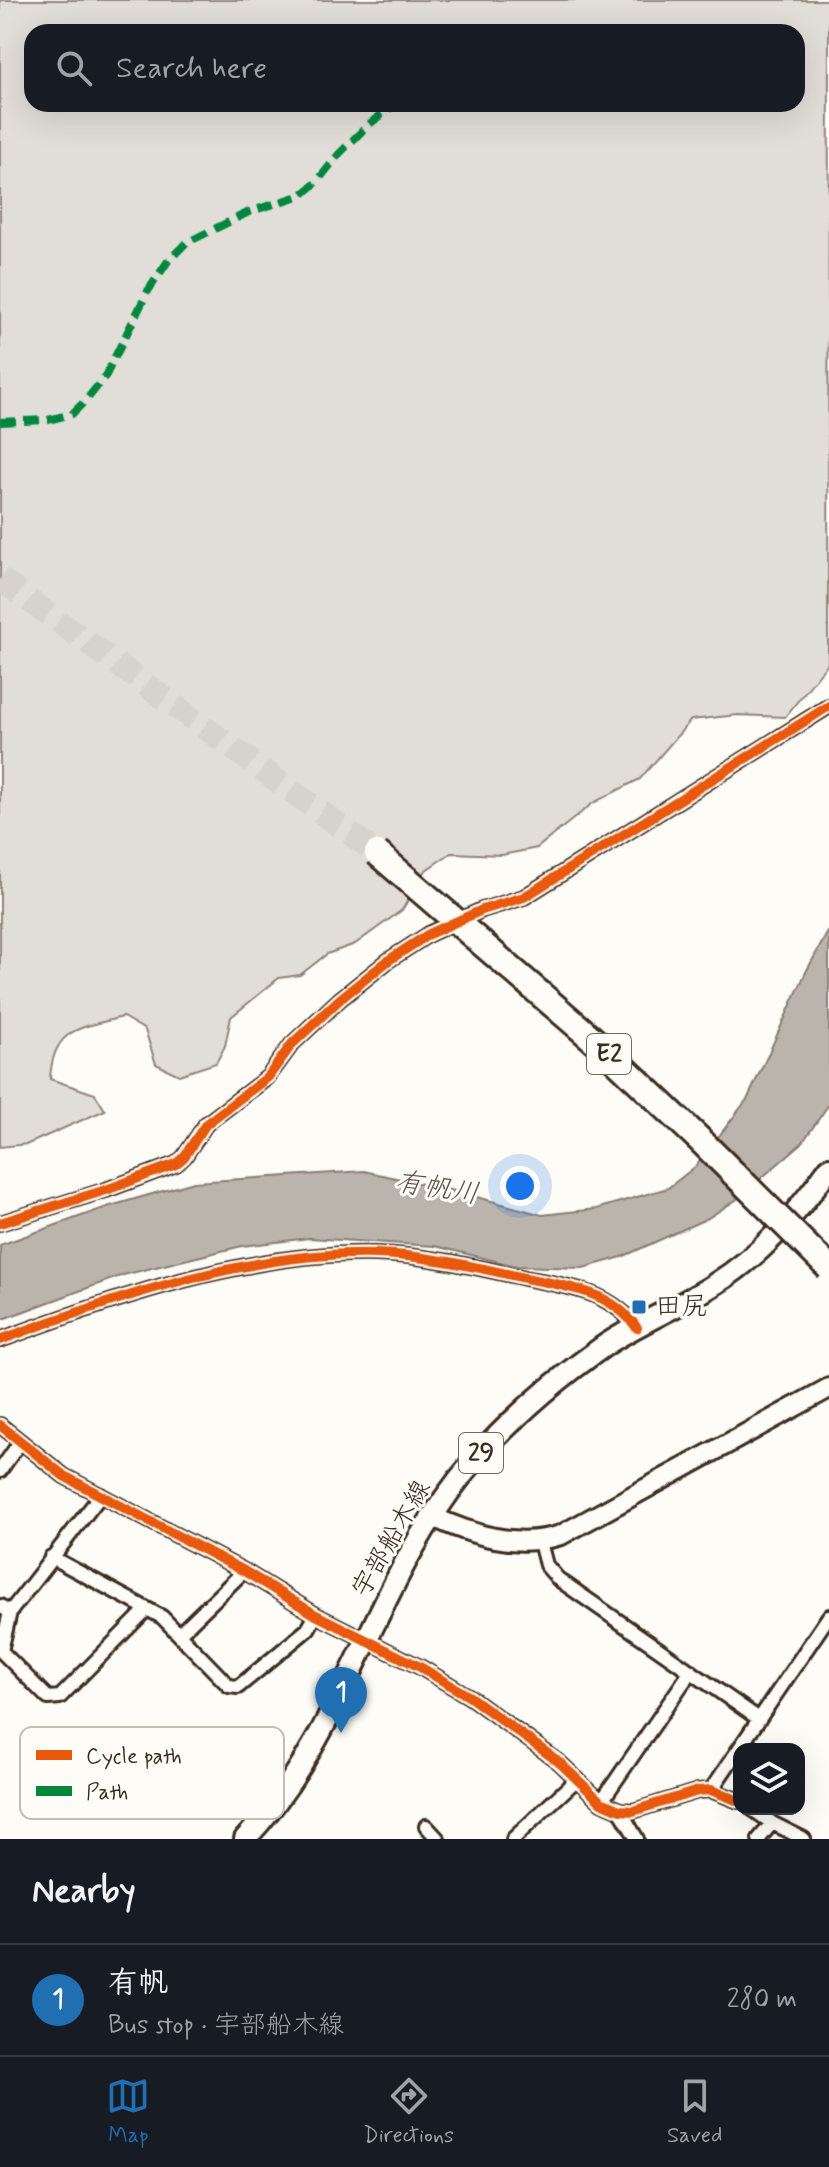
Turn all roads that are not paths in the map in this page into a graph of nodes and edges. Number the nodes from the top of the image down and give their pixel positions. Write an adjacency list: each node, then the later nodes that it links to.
1 (829, 706): 4 (street)
2 (377, 853): 5 (highway, E2, bridge)
3 (829, 1168): 6 (main road, 宇部船木線 / 29)
4 (0, 1223)
5 (829, 1268)
6 (637, 1328): 7 (street); 13 (main road, 宇部船木線 / 29)
7 (0, 1340)
8 (829, 1388): 14 (street)
9 (0, 1425): 10 (street)
10 (20, 1442): 11 (street); 12 (street)
11 (0, 1471)
12 (101, 1495): 15 (street); 16 (street)
13 (431, 1516): 14 (street); 22 (main road, 宇部船木線 / 29)
14 (540, 1542): 23 (street)
15 (51, 1557): 17 (street); 18 (street)
16 (244, 1571): 19 (street); 21 (street)
17 (5, 1609): 18 (street)
18 (147, 1609): 21 (street)
19 (316, 1615): 21 (street); 22 (street)
20 (829, 1616): 24 (street)
21 (179, 1634)
22 (365, 1640): 25 (street); 26 (main road, 宇部船木線 / 29)
23 (691, 1671): 24 (street); 29 (street)
24 (759, 1719): 27 (street)
25 (577, 1779): 29 (street); 37 (street)
26 (284, 1790)
27 (711, 1790): 28 (street); 30 (street)
28 (733, 1799)
29 (601, 1802): 30 (street)
30 (620, 1810): 38 (street)
31 (761, 1815): 33 (street)
32 (262, 1819): 35 (main road, 宇部船木線 / 29)
33 (772, 1823): 39 (street); 40 (street)
34 (426, 1826): 36 (street)
35 (245, 1839)
36 (438, 1839)
37 (513, 1839)
38 (637, 1839)
39 (759, 1839)
40 (804, 1839)

